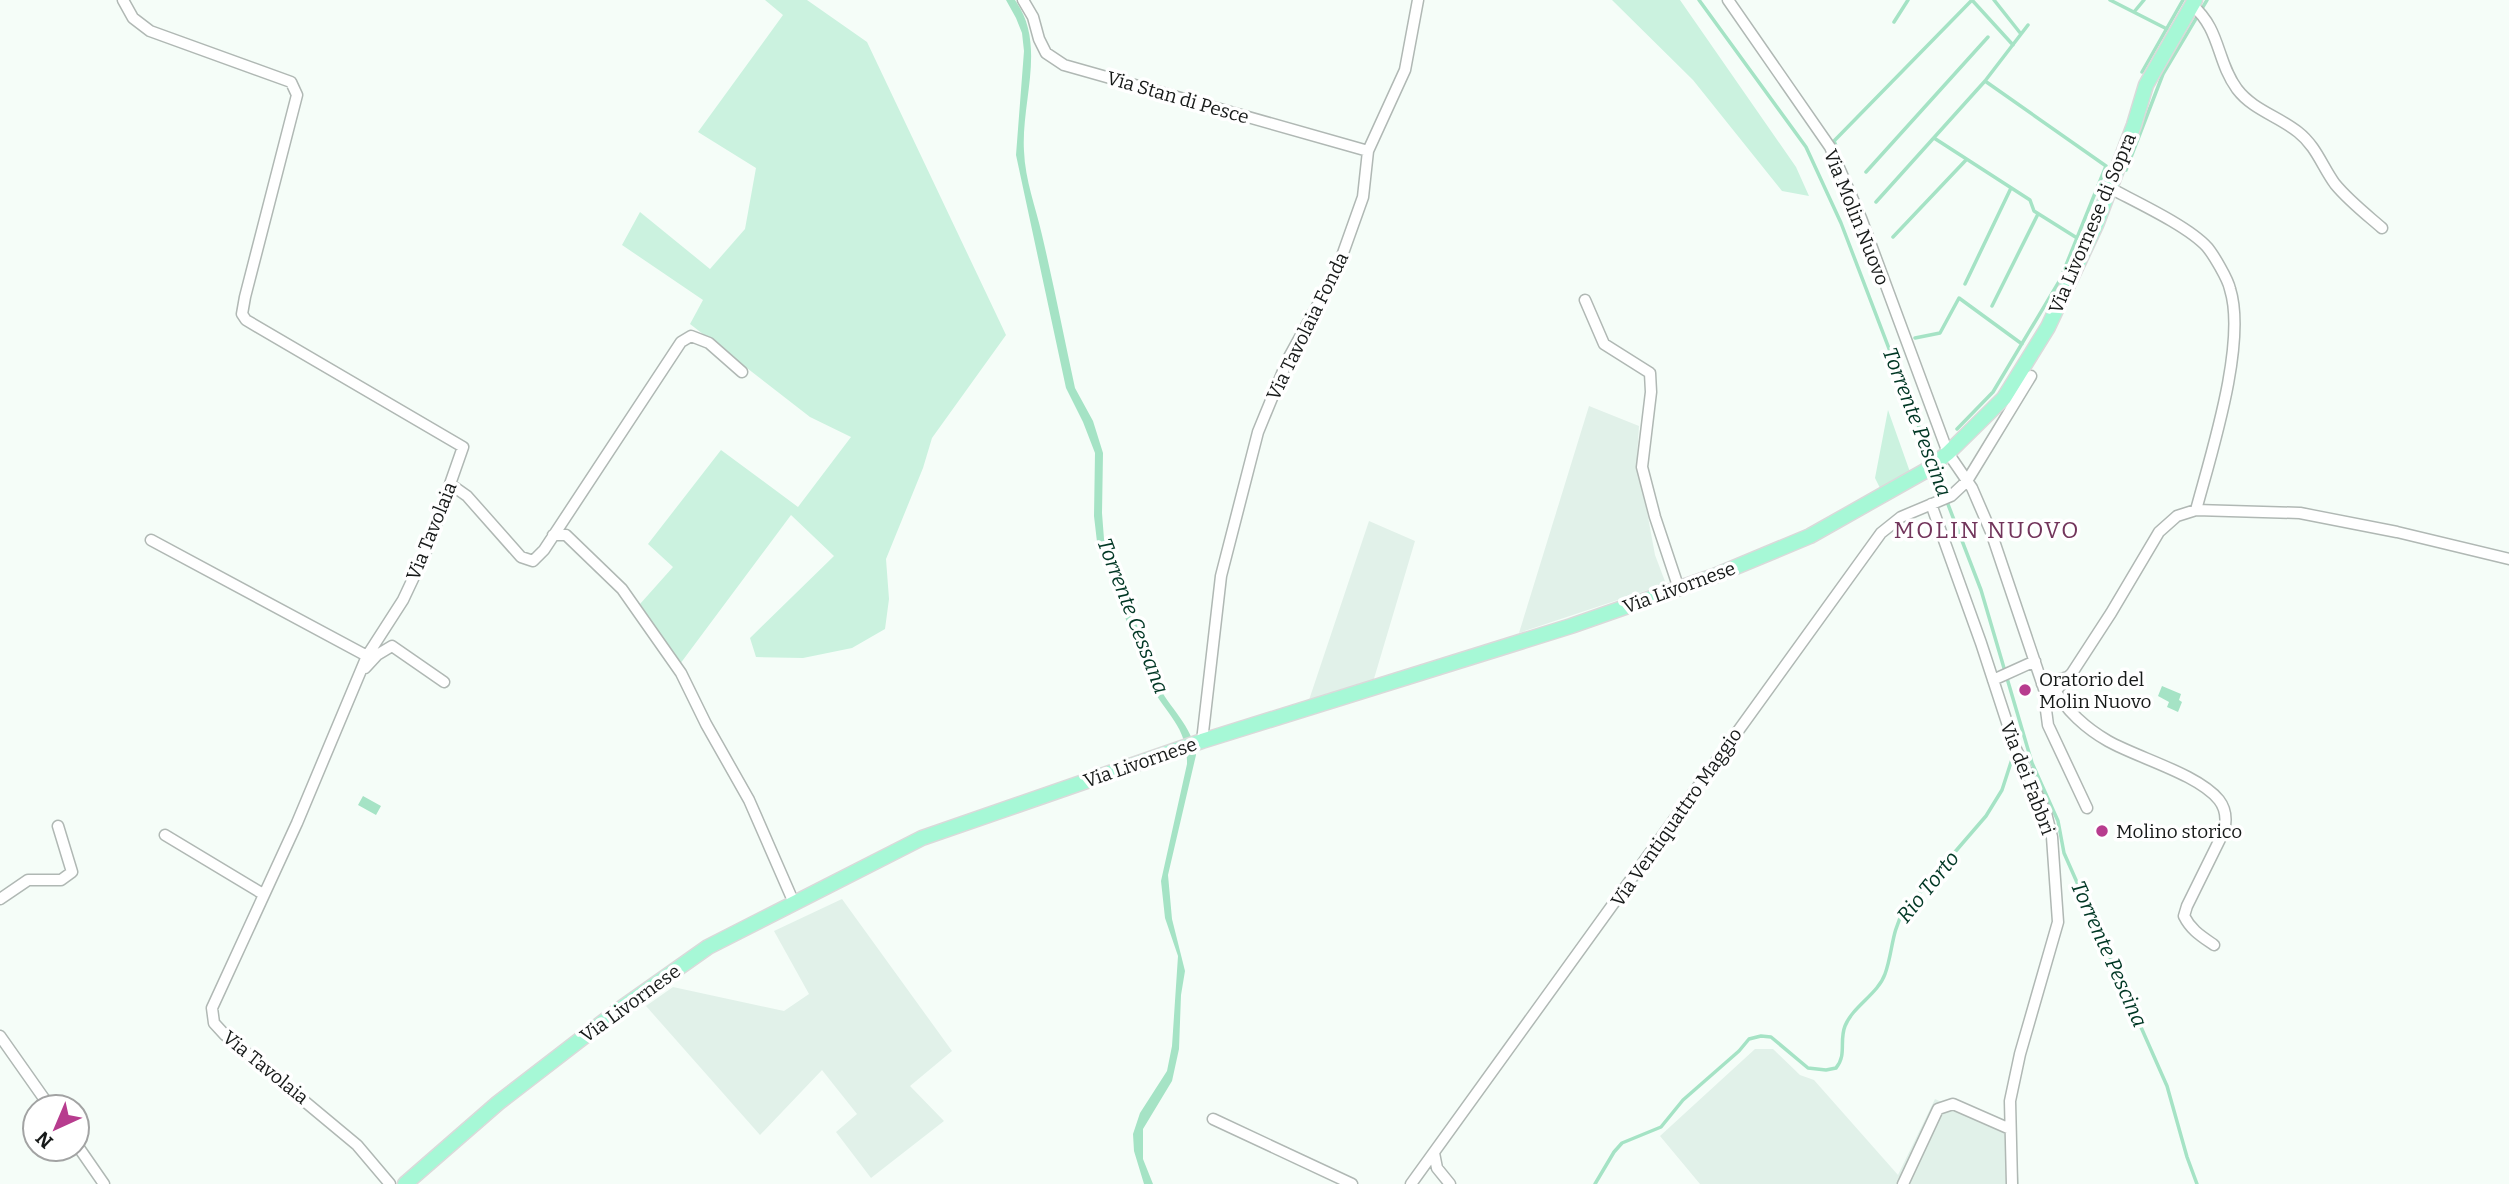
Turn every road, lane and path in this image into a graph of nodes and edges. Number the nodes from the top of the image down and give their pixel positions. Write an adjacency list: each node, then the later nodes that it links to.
1 (123, 0): 14 (street, Via Tavolaia)
2 (1023, 0): 6 (street, Via Stan di Pesce)
3 (1418, 0): 6 (street, Via Tavolaia Fonda)
4 (1728, 0): 12 (street, Via Molin Nuovo)
5 (2193, 3): 7 (main road, Via Livornese di Sopra); 8 (street)
6 (1368, 151): 27 (street, Via Tavolaia Fonda)
7 (2110, 188): 12 (main road, Via Livornese di Sopra); 16 (street)
8 (2382, 228)
9 (1584, 300): 20 (street)
10 (742, 372): 17 (street)
11 (2031, 376): 13 (street)
12 (1943, 457): 13 (street, Via Molin Nuovo); 20 (main road, Via Livornese)
13 (1967, 481): 15 (street, Via Ventiquattro Maggio); 22 (street, Via Molin Nuovo)
14 (450, 484): 17 (street); 21 (street, Via Tavolaia)
15 (1934, 502): 24 (street, Via dei Fabbri); 39 (street, Via Ventiquattro Maggio)
16 (2196, 510): 19 (street); 26 (street)
17 (553, 535): 33 (street)
18 (151, 540): 21 (street)
19 (2509, 559)
20 (1679, 589): 27 (main road, Via Livornese)
21 (367, 656): 23 (street, Via Tavolaia)
22 (2035, 661): 24 (street); 26 (street, Via Molin Nuovo)
23 (359, 674): 25 (street); 31 (street, Via Tavolaia)
24 (1995, 679): 38 (street, Via dei Fabbri)
25 (444, 682)
26 (2050, 688): 28 (street); 34 (street)
27 (1200, 742): 33 (main road, Via Livornese)
28 (2087, 808)
29 (58, 826): 32 (street)
30 (165, 835): 31 (street)
31 (263, 894): 42 (street, Via Tavolaia)
32 (0, 900)
33 (794, 903): 43 (main road, Via Livornese)
34 (2214, 944)
35 (0, 1036): 36 (street)
36 (40, 1093)
37 (1213, 1119): 44 (street)
38 (2010, 1129): 47 (street); 48 (street, Via dei Fabbri)
39 (1434, 1153): 45 (street, Via Ventiquattro Maggio); 46 (street)
40 (89, 1163): 41 (street)
41 (104, 1184)
42 (390, 1184)
43 (405, 1184)
44 (1352, 1184)
45 (1411, 1184)
46 (1450, 1184)
47 (1903, 1184)
48 (2012, 1184)

